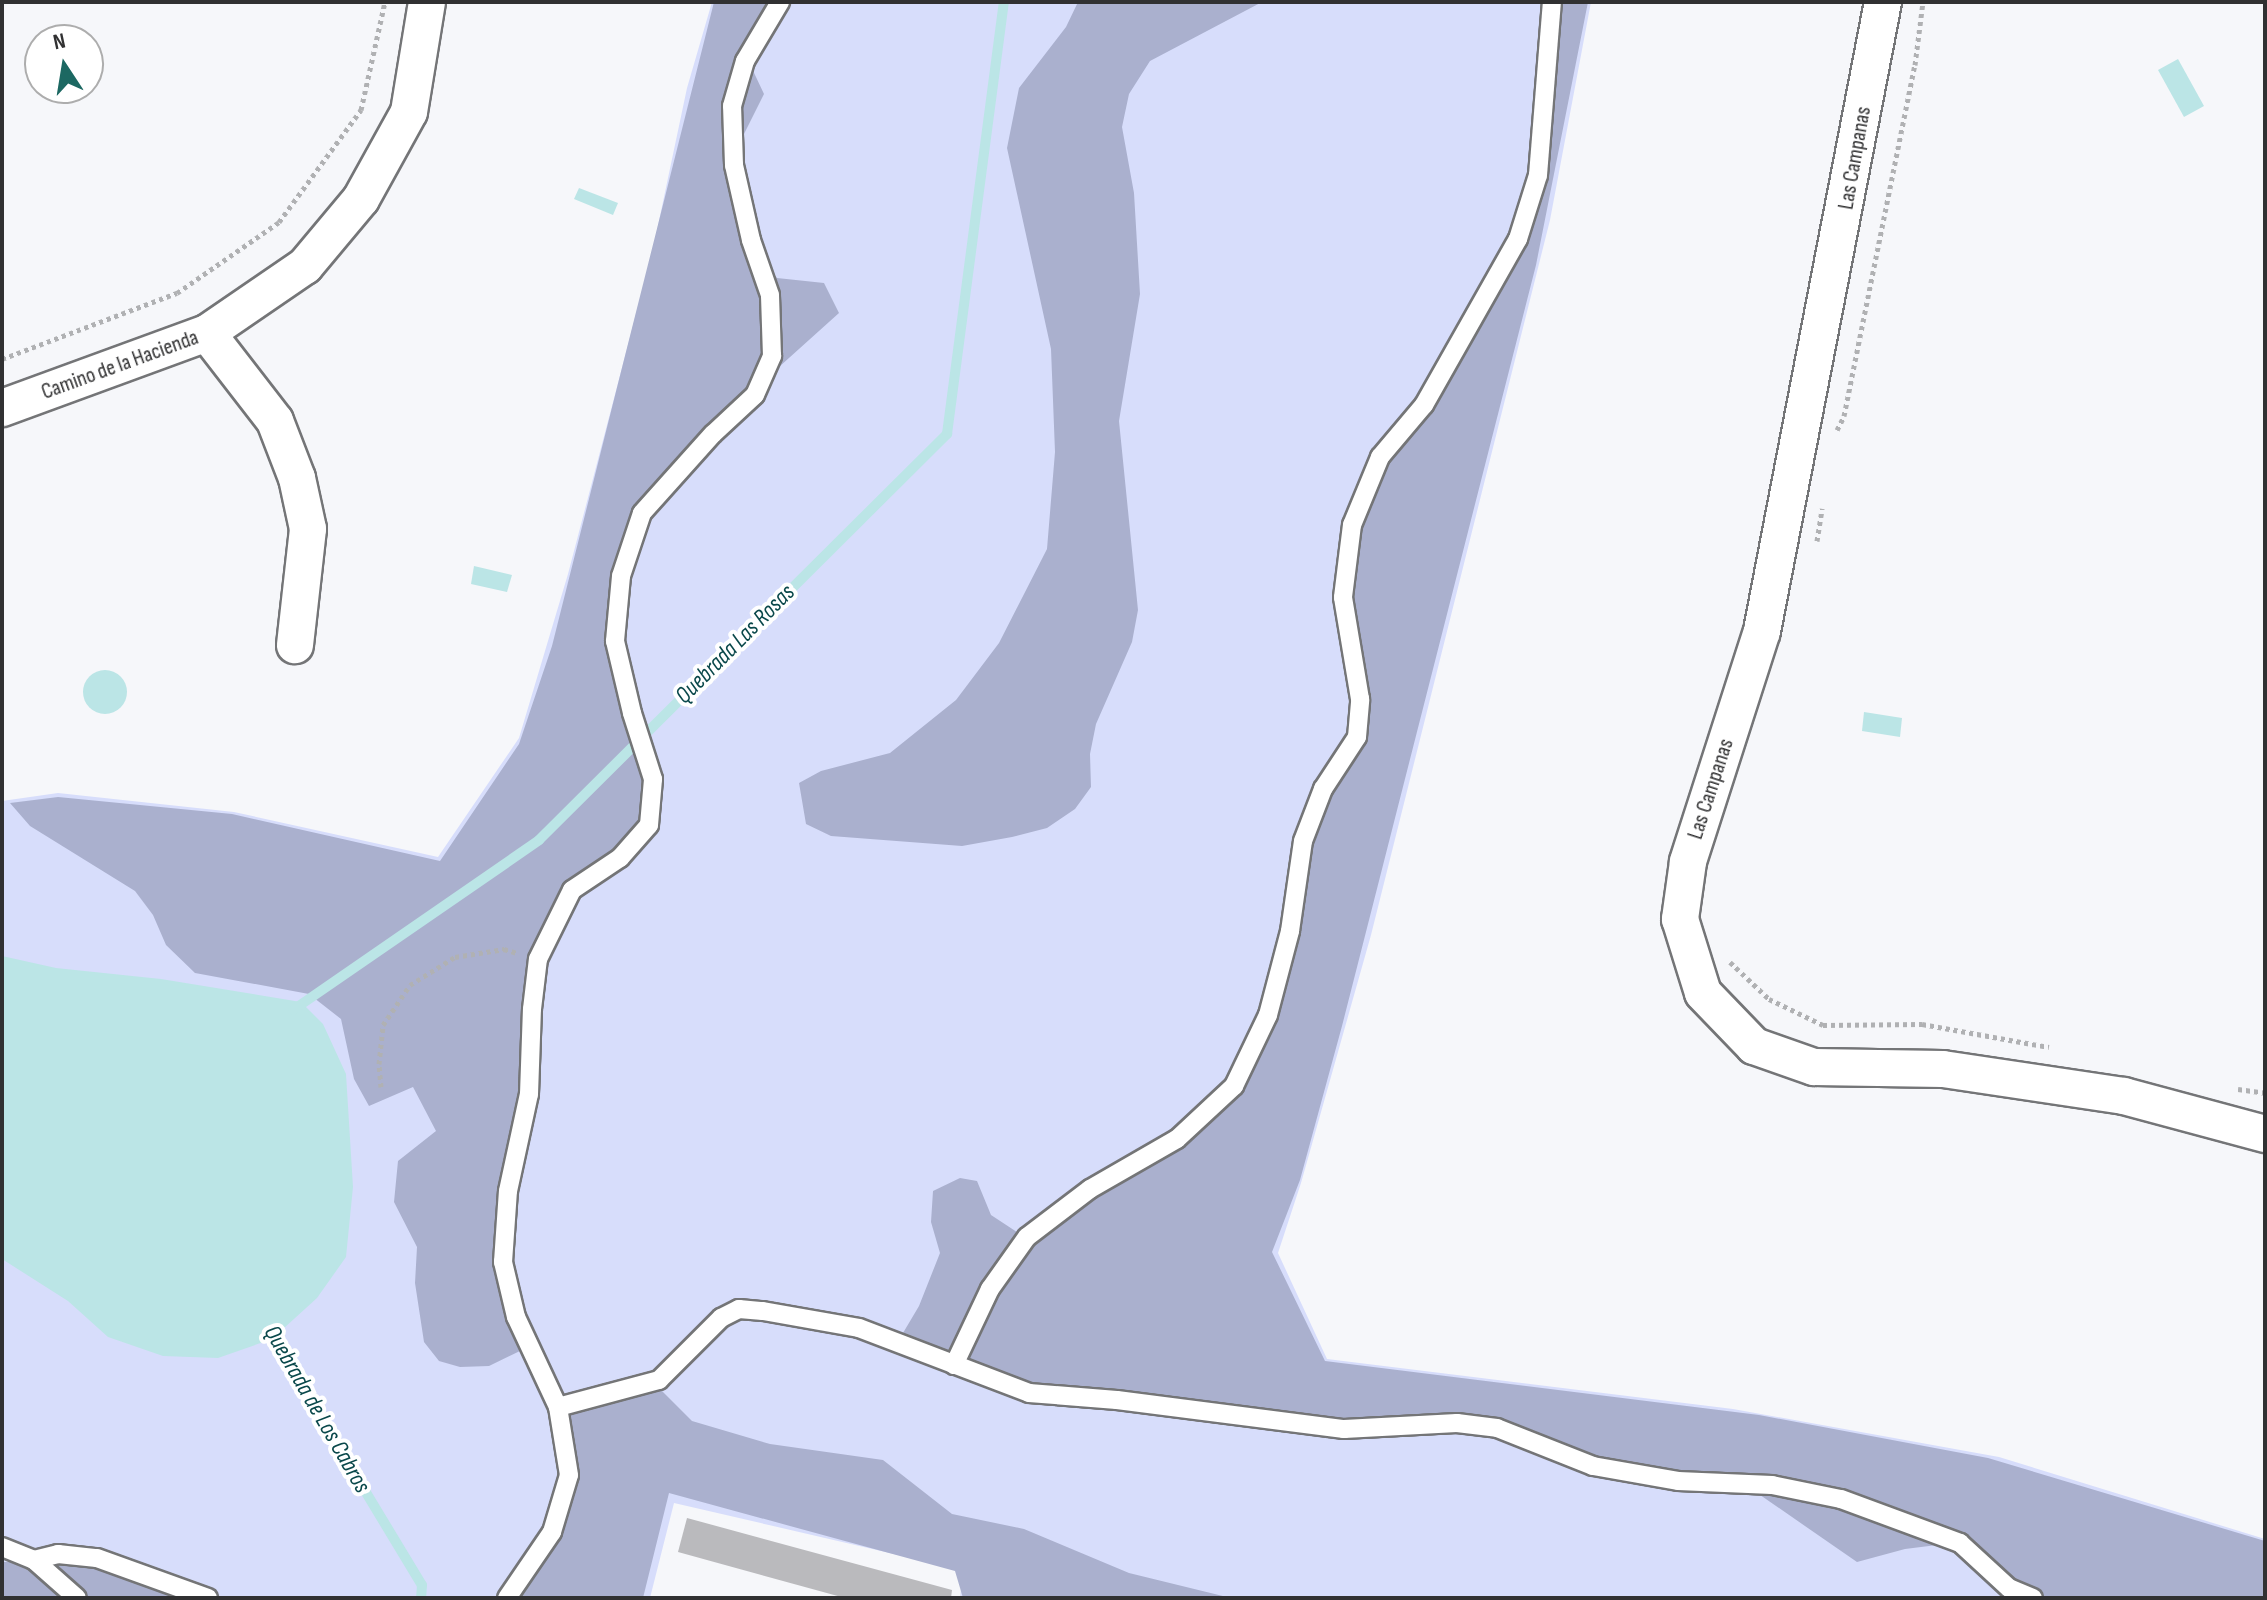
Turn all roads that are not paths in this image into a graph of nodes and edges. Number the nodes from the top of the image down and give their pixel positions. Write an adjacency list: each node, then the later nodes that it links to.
1 (427, 2): 5 (street, Camino de la Hacienda)
2 (780, 2): 10 (lane)
3 (1552, 2): 9 (lane)
4 (1883, 2): 8 (street, Las Campanas)
5 (207, 333): 6 (street, Camino de la Hacienda); 7 (street)
6 (2, 408)
7 (295, 645)
8 (2265, 1134)
9 (954, 1365): 10 (lane); 16 (lane)
10 (558, 1407): 15 (lane)
11 (2, 1547): 12 (lane)
12 (34, 1560): 13 (lane); 14 (lane)
13 (77, 1598)
14 (208, 1598)
15 (507, 1598)
16 (2033, 1598)

